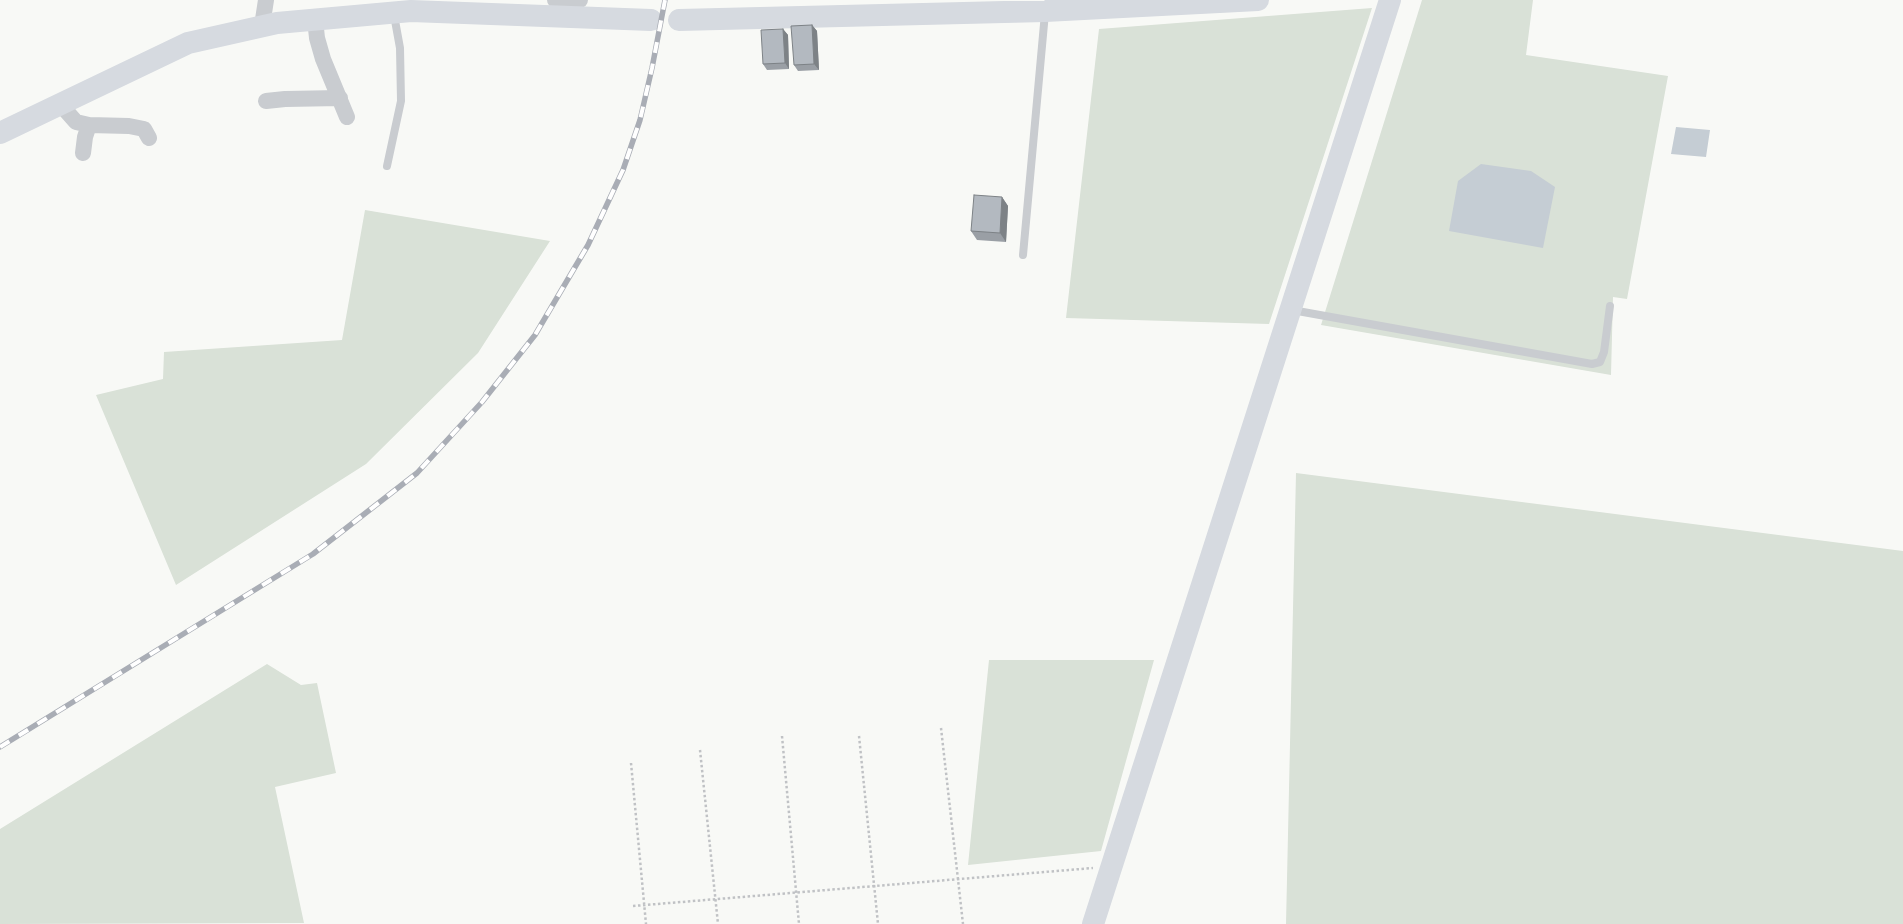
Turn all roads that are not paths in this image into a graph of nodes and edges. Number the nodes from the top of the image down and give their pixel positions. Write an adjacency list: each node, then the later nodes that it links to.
1 (266, 0): 13 (street)
2 (555, 0): 3 (street)
3 (580, 0)
4 (1258, 0): 8 (street)
5 (1390, 0): 25 (street)
6 (436, 6): 9 (street); 11 (street)
7 (367, 8): 9 (street); 10 (street)
8 (1045, 11): 12 (street); 23 (lane)
9 (394, 13): 22 (lane)
10 (315, 20): 13 (street); 14 (street)
11 (651, 20)
12 (679, 20)
13 (262, 26): 16 (street)
14 (340, 98): 15 (street); 17 (street)
15 (266, 101)
16 (60, 105): 18 (street); 19 (street)
17 (347, 117)
18 (89, 125): 20 (street); 21 (street)
19 (0, 133)
20 (149, 138)
21 (84, 153)
22 (387, 166)
23 (1023, 255)
24 (1610, 306): 25 (lane)
25 (1290, 310): 26 (street)
26 (1093, 924)

